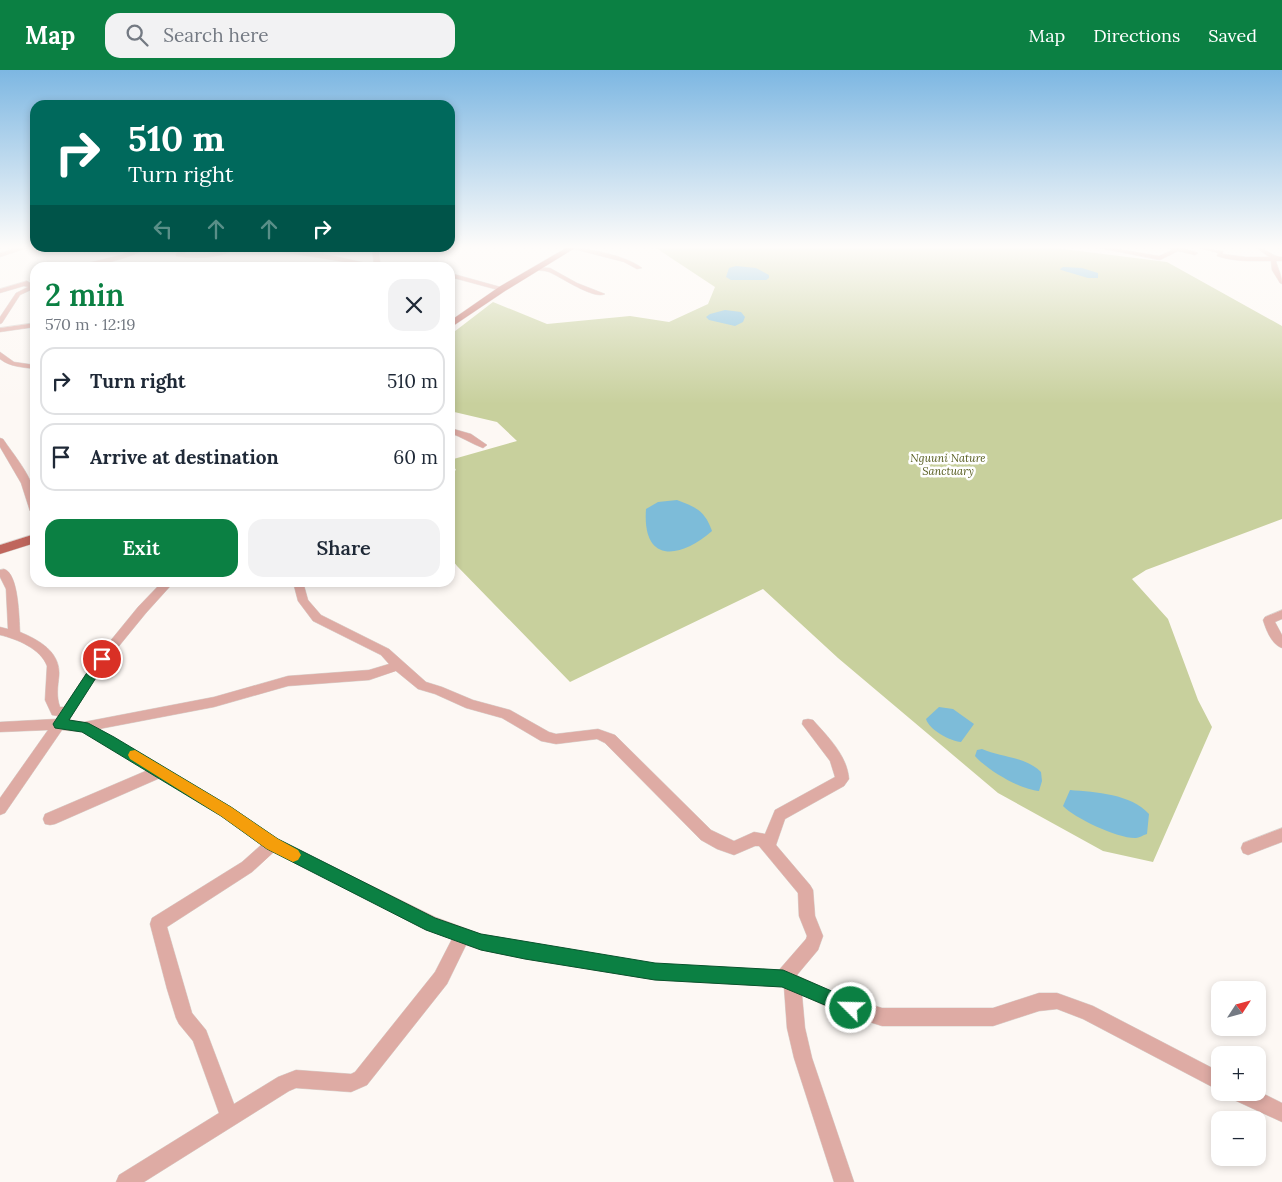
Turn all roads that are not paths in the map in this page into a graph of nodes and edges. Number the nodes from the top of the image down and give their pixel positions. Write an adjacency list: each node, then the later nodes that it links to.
1 (14, 300): 3 (street)
2 (486, 300): 4 (main road)
3 (0, 322)
4 (455, 322)
5 (30, 326): 6 (street)
6 (0, 330)
7 (0, 354): 8 (street)
8 (30, 366)
9 (455, 432): 11 (street)
10 (0, 441): 12 (street)
11 (483, 445)
12 (12, 459): 13 (street); 14 (street)
13 (0, 463)
14 (30, 493)
15 (30, 540): 16 (main road)
16 (0, 550)
17 (1, 571): 21 (street)
18 (164, 587): 24 (street)
19 (302, 587): 23 (street)
20 (1282, 614): 22 (street)
21 (6, 634): 24 (street)
22 (1282, 644)
23 (399, 665): 27 (street); 33 (street)
24 (63, 719): 26 (street); 27 (street); 29 (street)
25 (808, 724): 33 (street)
26 (0, 727)
27 (84, 727): 28 (street)
28 (161, 771): 30 (street); 32 (street)
29 (0, 809)
30 (50, 819)
31 (1282, 835): 34 (street)
32 (272, 844): 35 (street); 40 (street)
33 (769, 844): 36 (street)
34 (1248, 848)
35 (462, 936): 36 (street); 40 (street)
36 (787, 980): 37 (street); 42 (street)
37 (1211, 1077)
38 (1257, 1101): 39 (street)
39 (1282, 1113)
40 (230, 1118): 41 (street)
41 (126, 1182)
42 (844, 1182)

